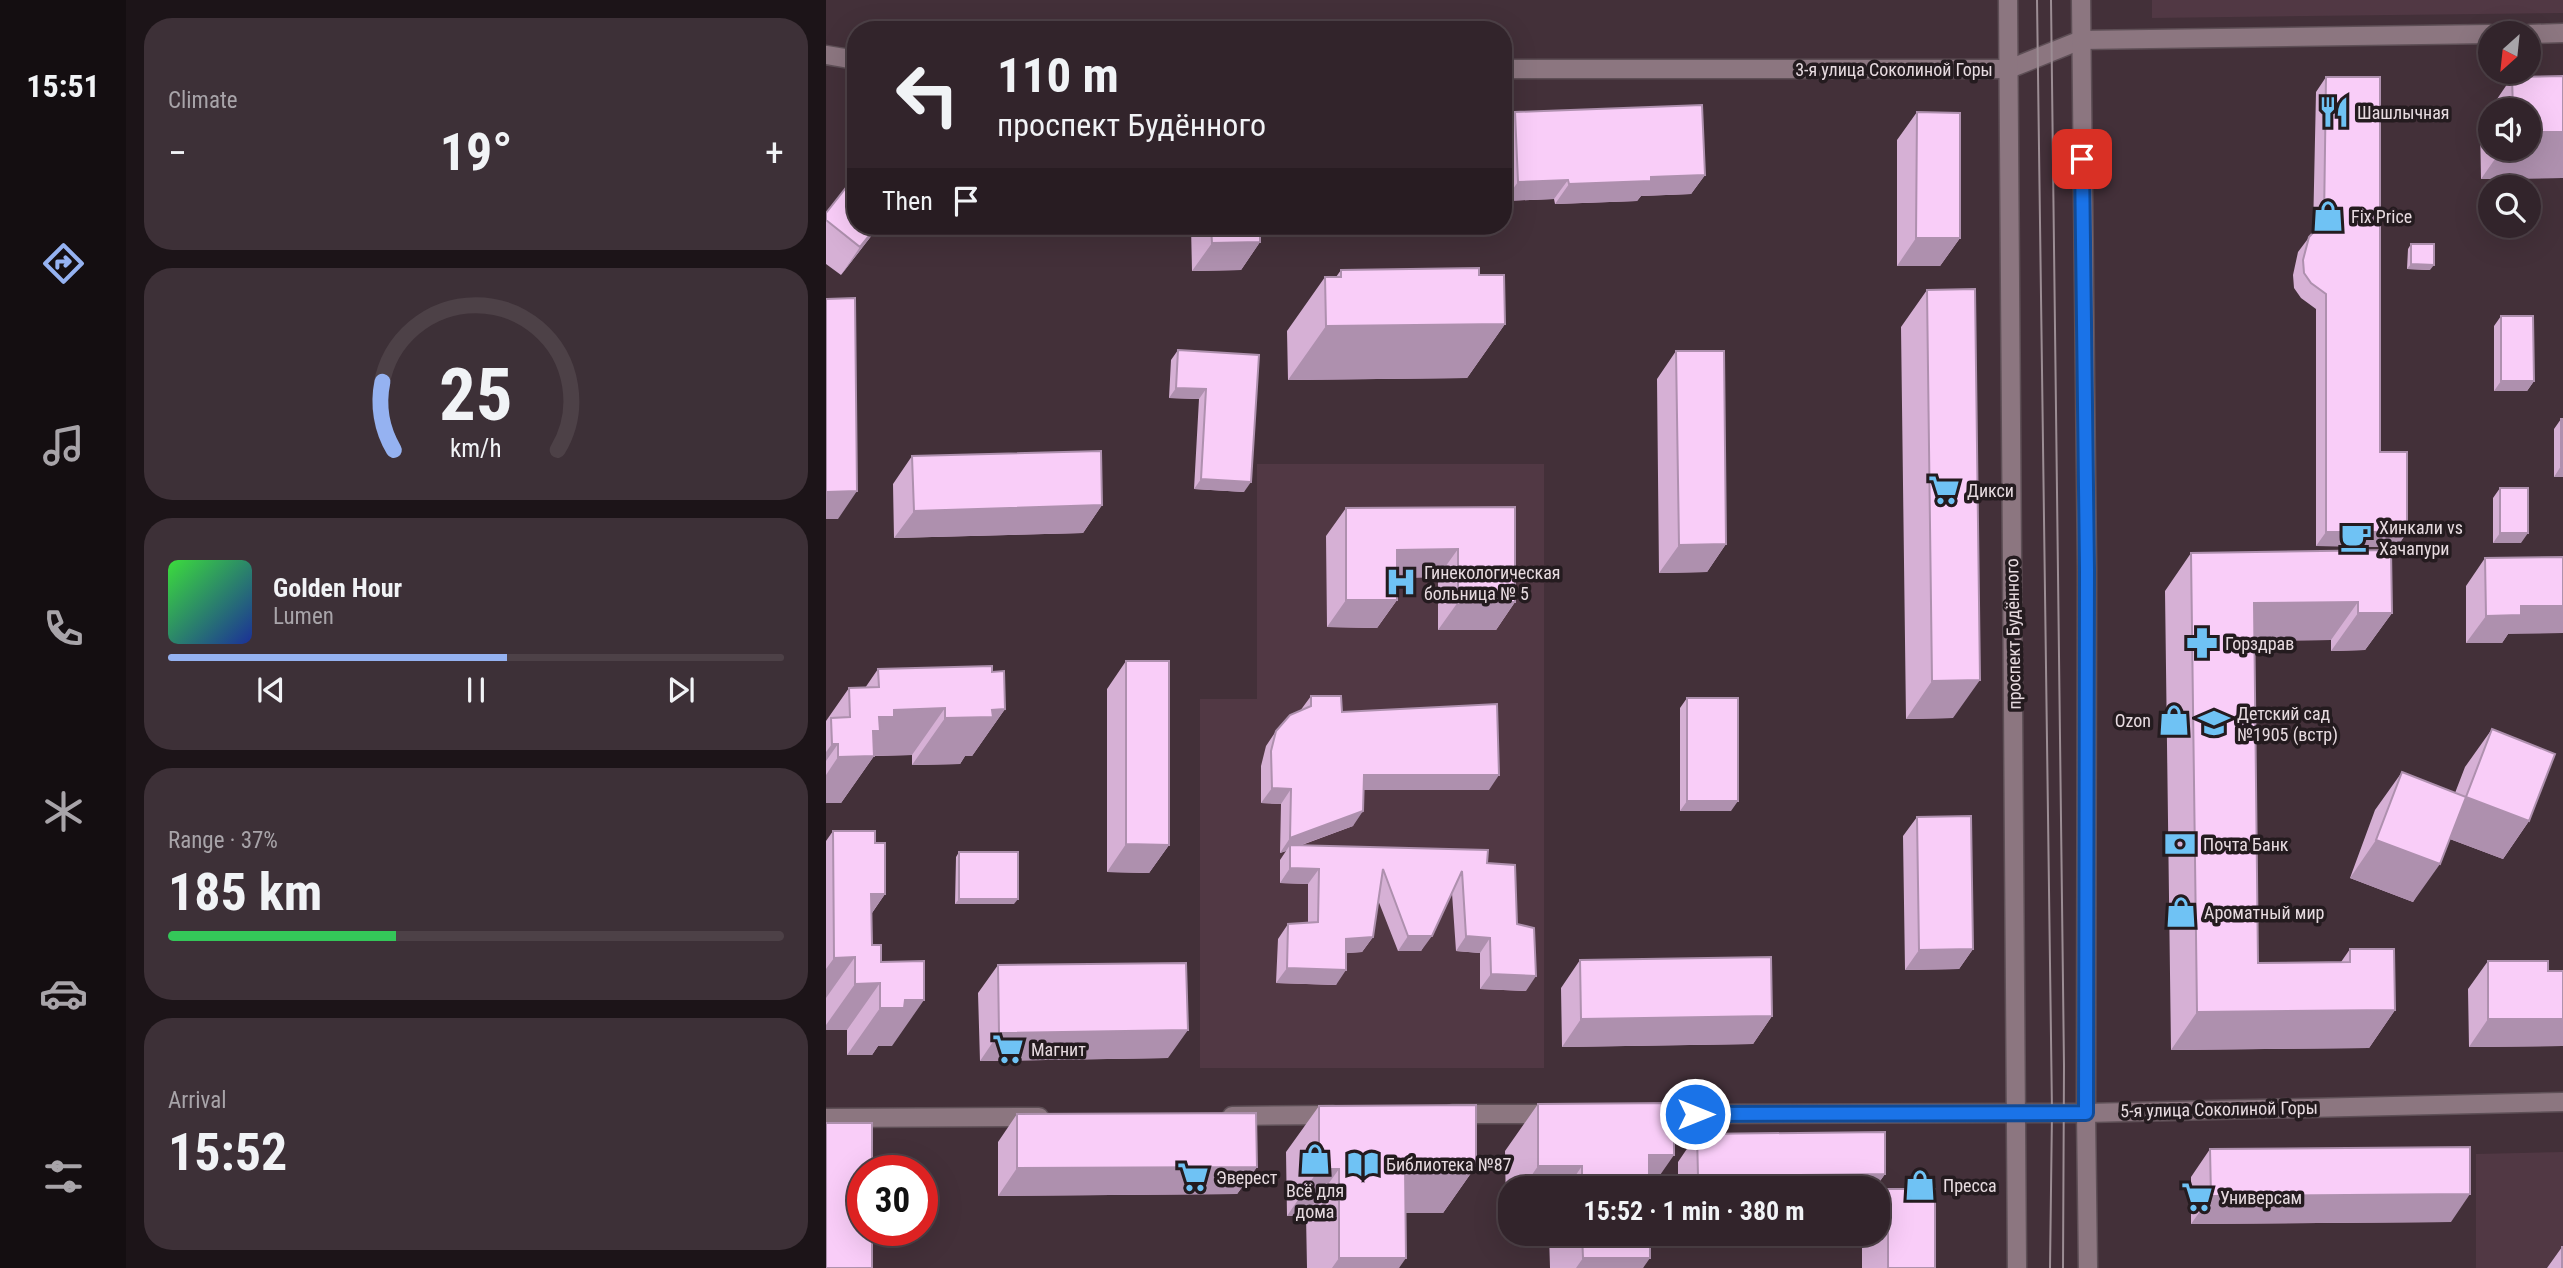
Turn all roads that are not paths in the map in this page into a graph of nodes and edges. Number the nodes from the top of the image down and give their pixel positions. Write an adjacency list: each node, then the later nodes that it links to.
1 (2008, 0): 10 (main road, проспект Будённого)
2 (2081, 0): 6 (main road)
3 (2563, 33): 5 (main road)
4 (2478, 34): 6 (main road, 3-я улица Соколиной Горы)
5 (2541, 34)
6 (2081, 40): 10 (main road, 3-я улица Соколиной Горы); 13 (main road)
7 (826, 55): 8 (main road)
8 (847, 58)
9 (1512, 69): 10 (main road, 3-я улица Соколиной Горы)
10 (2009, 69): 12 (main road, проспект Будённого)
11 (2563, 1102): 13 (main road, 5-я улица Соколиной Горы)
12 (2017, 1112): 13 (main road, 5-я улица Соколиной Горы); 16 (main road, 5-я улица Соколиной Горы); 21 (main road, проспект Будённого)
13 (2086, 1113): 22 (main road)
14 (1441, 1114): 15 (main road)
15 (1566, 1114)
16 (1635, 1114)
17 (1347, 1115): 19 (main road)
18 (1061, 1116): 20 (main road)
19 (1220, 1116)
20 (826, 1118)
21 (2017, 1268)
22 (2088, 1268)

